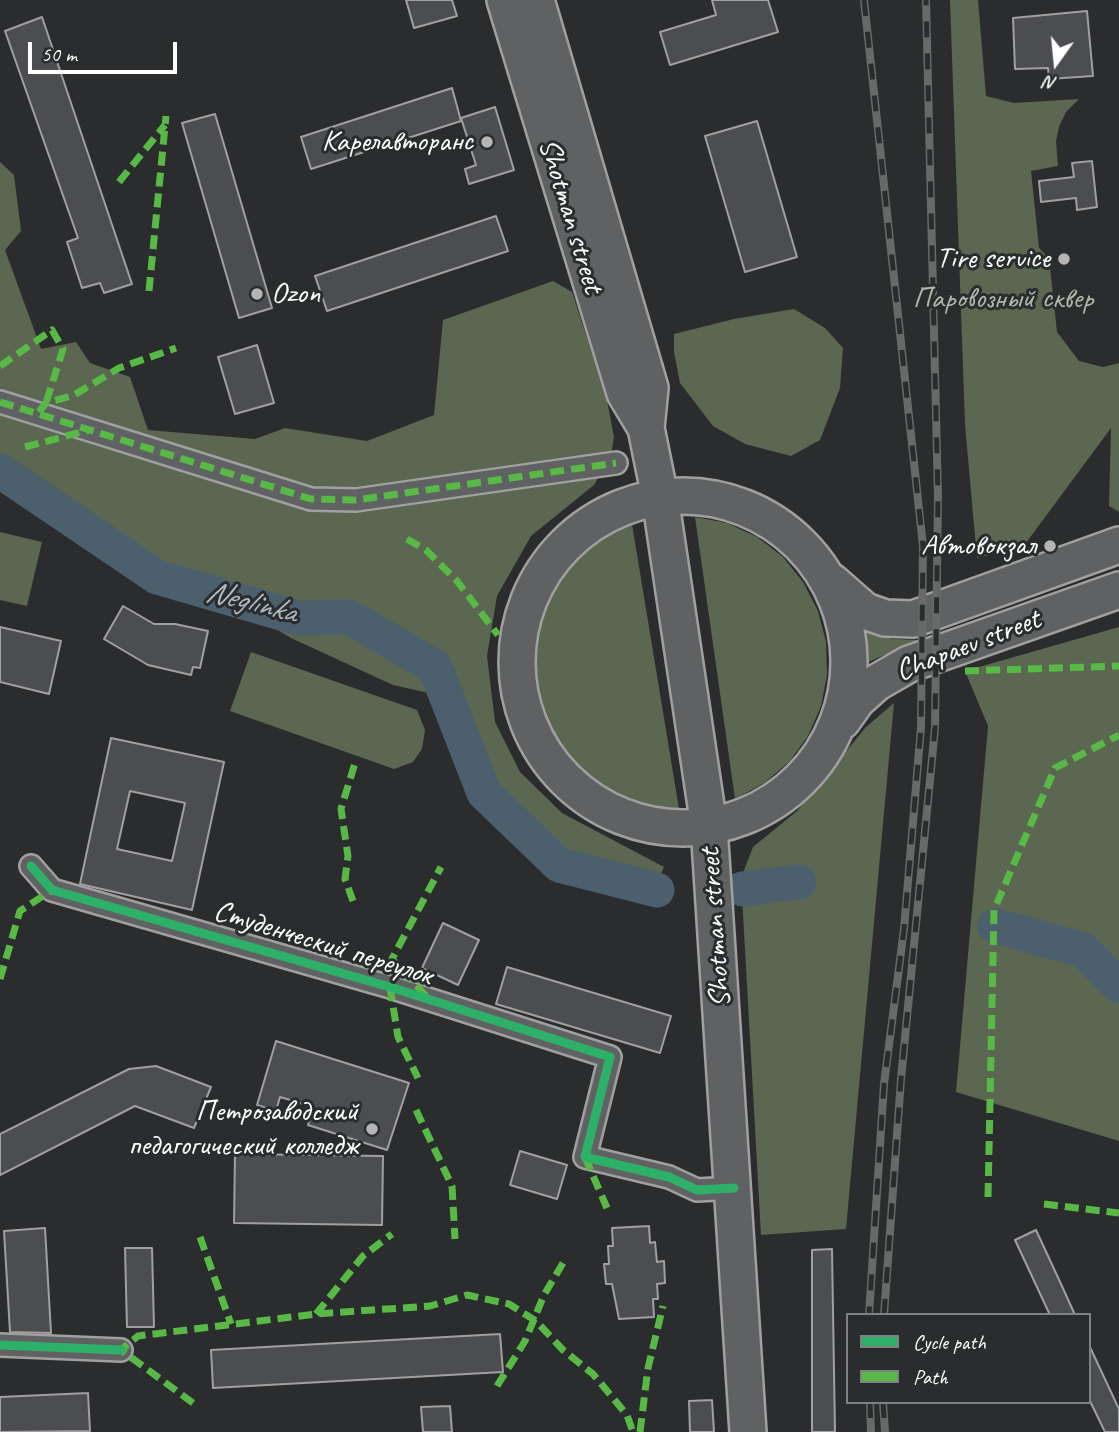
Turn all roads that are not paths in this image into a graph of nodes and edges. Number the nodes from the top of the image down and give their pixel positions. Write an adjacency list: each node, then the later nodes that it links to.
1 (505, 0): 4 (main road, Shotman street)
2 (536, 0): 4 (main road, Shotman street)
3 (0, 402): 5 (street)
4 (646, 428): 6 (main road, Shotman street)
5 (616, 463)
6 (660, 497): 8 (main road, Chapaev street); 11 (main road, Shotman street); 11 (main road, Chapaev street)
7 (1119, 545): 8 (main road, Chapaev street)
8 (825, 576): 10 (main road, Chapaev street)
9 (1119, 590): 10 (main road, Chapaev street)
10 (835, 729): 11 (main road, Chapaev street)
11 (709, 826): 13 (main road, Shotman street)
12 (31, 866): 13 (street, Студенческий переулок)
13 (734, 1188): 16 (main road, Shotman street)
14 (0, 1345): 15 (street)
15 (121, 1350)
16 (748, 1432)

